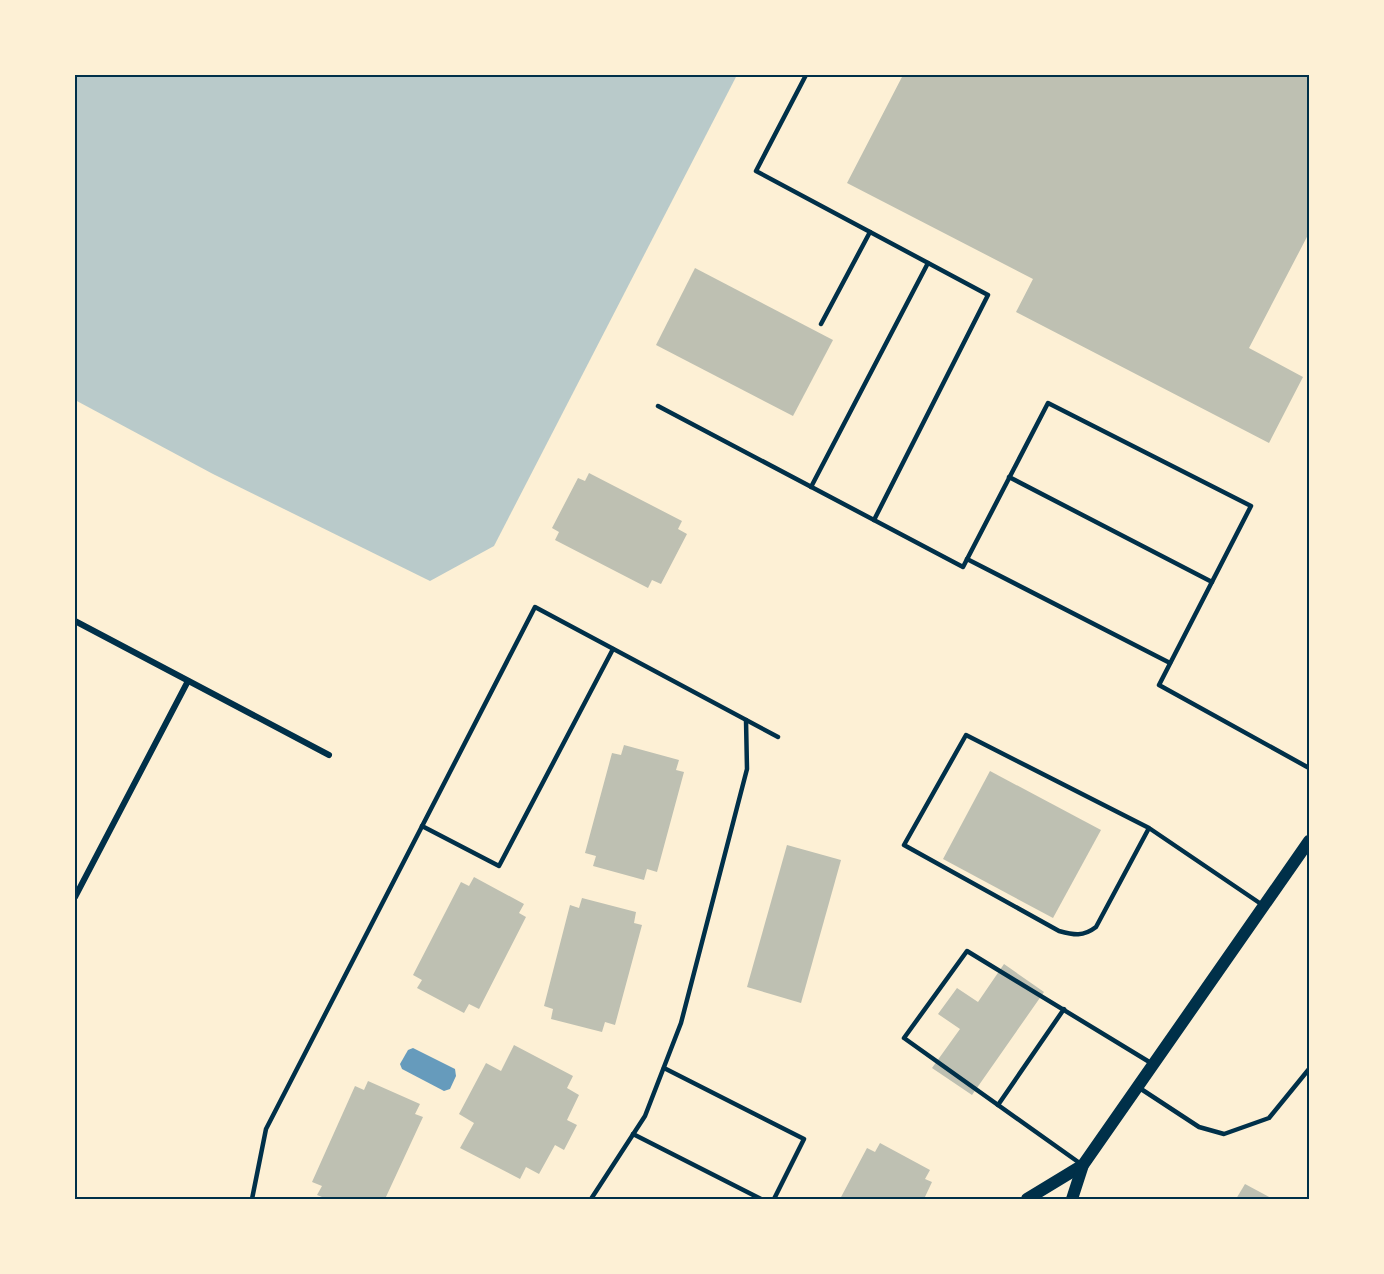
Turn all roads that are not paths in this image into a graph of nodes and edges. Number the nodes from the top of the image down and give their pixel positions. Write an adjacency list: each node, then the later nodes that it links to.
1 (806, 75): 2 (lane)
2 (870, 232): 3 (lane); 4 (lane)
3 (928, 263): 7 (lane); 8 (lane)
4 (820, 324)
5 (658, 406): 7 (lane)
6 (1010, 477): 9 (lane); 10 (lane); 10 (lane)
7 (812, 487): 8 (lane)
8 (874, 520): 9 (lane)
9 (967, 560): 13 (lane)
10 (1212, 582): 13 (lane)
11 (75, 621): 14 (street)
12 (613, 649): 15 (lane); 19 (lane); 19 (lane)
13 (1170, 663): 18 (lane)
14 (188, 681): 17 (street); 22 (street)
15 (746, 720): 16 (lane); 26 (lane)
16 (778, 737)
17 (329, 755)
18 (1309, 768)
19 (422, 826): 32 (lane)
20 (1149, 828): 20 (lane); 23 (lane)
21 (1309, 841): 23 (main road)
22 (75, 897)
23 (1264, 906): 25 (main road)
24 (1064, 1009): 25 (lane); 29 (lane); 29 (lane)
25 (1154, 1064): 28 (main road)
26 (664, 1068): 30 (lane); 35 (lane)
27 (1309, 1069): 28 (lane)
28 (1138, 1087): 31 (main road)
29 (998, 1104): 31 (lane)
30 (633, 1134): 33 (lane); 34 (lane)
31 (1083, 1165): 36 (main road); 37 (main road)
32 (252, 1199)
33 (591, 1199)
34 (761, 1199)
35 (774, 1199)
36 (1027, 1199)
37 (1072, 1199)

